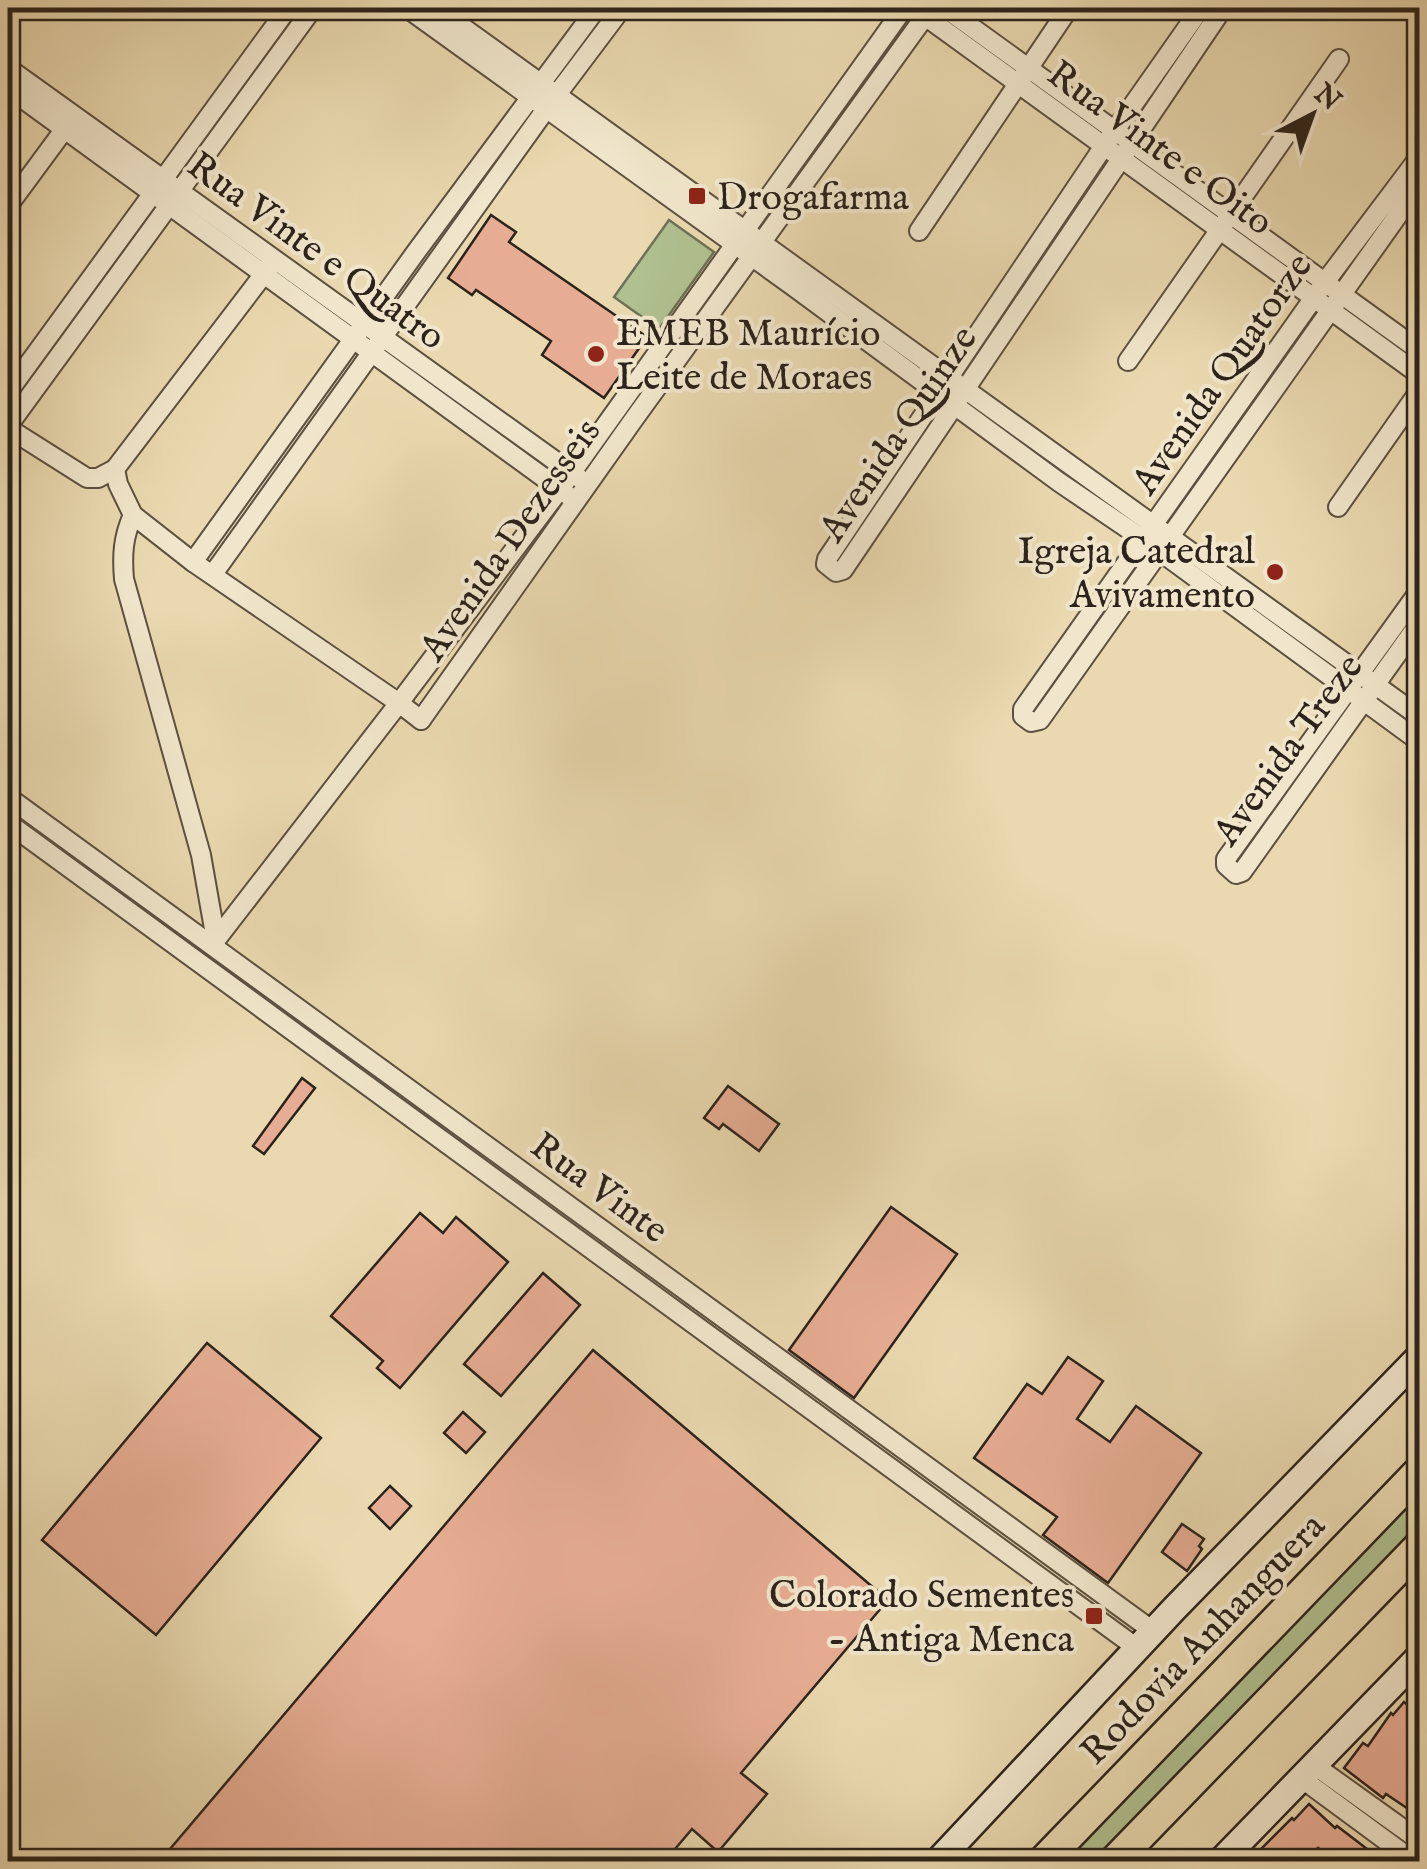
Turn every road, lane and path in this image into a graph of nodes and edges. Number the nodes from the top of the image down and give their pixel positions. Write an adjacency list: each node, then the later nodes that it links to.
1 (288, 8): 23 (street)
2 (313, 8): 24 (street)
3 (406, 8): 17 (street)
4 (436, 8): 17 (street)
5 (597, 8): 17 (street)
6 (622, 8): 17 (street)
7 (904, 8): 28 (street, Avenida Dezesseis)
8 (946, 8): 15 (street, Rua Vinte e Oito)
9 (1069, 8): 15 (street)
10 (1201, 8): 19 (street, Avenida Quinze)
11 (1223, 8): 20 (street, Avenida Quinze)
12 (924, 10): 15 (street, Rua Vinte e Oito); 29 (street, Avenida Dezesseis)
13 (1339, 60): 26 (street)
14 (8, 68): 23 (street, Rua Vinte e Quatro)
15 (1024, 76): 19 (street, Rua Vinte e Oito); 27 (street)
16 (8, 88): 18 (street, Rua Vinte e Quatro)
17 (544, 96): 28 (street); 34 (street); 35 (street)
18 (64, 130): 23 (street, Rua Vinte e Quatro); 25 (street)
19 (1110, 138): 20 (street, Rua Vinte e Oito); 43 (street, Avenida Quinze)
20 (1127, 151): 26 (street, Rua Vinte e Oito); 43 (street, Avenida Quinze)
21 (1420, 156): 32 (street, Avenida Quatorze)
22 (1420, 184): 33 (street, Avenida Quatorze)
23 (158, 187): 24 (street, Rua Vinte e Quatro); 42 (street)
24 (174, 199): 30 (street, Rua Vinte e Quatro); 31 (street, Rua Vinte e Quatro); 44 (street)
25 (8, 206)
26 (1225, 222): 32 (street, Rua Vinte e Oito); 39 (street)
27 (919, 231)
28 (740, 238): 29 (street); 46 (street, Avenida Dezesseis)
29 (758, 250): 43 (street); 47 (street, Avenida Dezesseis)
30 (274, 259): 31 (street); 34 (street, Rua Vinte e Quatro)
31 (263, 275): 36 (street, Rua Vinte e Quatro); 45 (street)
32 (1319, 290): 33 (street, Rua Vinte e Oito); 52 (street, Avenida Quatorze)
33 (1336, 302): 37 (street, Rua Vinte e Oito); 40 (street, Rua Vinte e Oito); 52 (street, Avenida Quatorze)
34 (364, 324): 35 (street, Rua Vinte e Quatro); 36 (street)
35 (382, 336): 38 (street); 46 (street, Rua Vinte e Quatro)
36 (352, 340): 38 (street, Rua Vinte e Quatro); 53 (street)
37 (1420, 351)
38 (370, 353): 48 (street, Rua Vinte e Quatro); 54 (street)
39 (1128, 362)
40 (1420, 375)
41 (1420, 390): 50 (street)
42 (8, 392)
43 (952, 392): 43 (street, Avenida Quinze); 52 (street)
44 (8, 427): 45 (street)
45 (115, 469): 51 (street)
46 (572, 473): 47 (street, Rua Vinte e Quatro); 48 (street, Avenida Dezesseis)
47 (588, 484): 49 (street, Avenida Dezesseis)
48 (560, 489): 49 (street, Rua Vinte e Quatro); 60 (street, Avenida Dezesseis)
49 (576, 501): 62 (street, Avenida Dezesseis)
50 (1338, 507)
51 (133, 515): 53 (street); 67 (street)
52 (1156, 537): 56 (street, Avenida Quatorze); 58 (street); 59 (street)
53 (193, 562): 54 (street)
54 (213, 574): 60 (street)
55 (1420, 590): 58 (street, Avenida Treze)
56 (1099, 620): 56 (street, Avenida Quatorze)
57 (1420, 622): 58 (street, Avenida Treze)
58 (1368, 677): 59 (street, Avenida Treze); 61 (street)
59 (1355, 694): 59 (street, Avenida Treze); 64 (street)
60 (399, 702): 62 (street); 63 (street, Avenida Dezesseis)
61 (1420, 716)
62 (421, 720): 63 (street)
63 (374, 733): 67 (street, Avenida Dezesseis)
64 (1420, 742)
65 (8, 797): 67 (street, Rua Vinte)
66 (8, 823): 71 (street, Rua Vinte)
67 (214, 942): 71 (street, Rua Vinte)
68 (1420, 1356): 71 (main road)
69 (1420, 1471): 76 (highway, Rodovia Anhanguera)
70 (1420, 1546): 77 (highway)
71 (1145, 1639): 75 (main road)
72 (1420, 1656): 73 (main road)
73 (1308, 1771): 74 (street); 78 (main road); 79 (street)
74 (1420, 1841)
75 (936, 1862)
76 (1043, 1862)
77 (1114, 1862)
78 (1220, 1862)
79 (1415, 1862)

